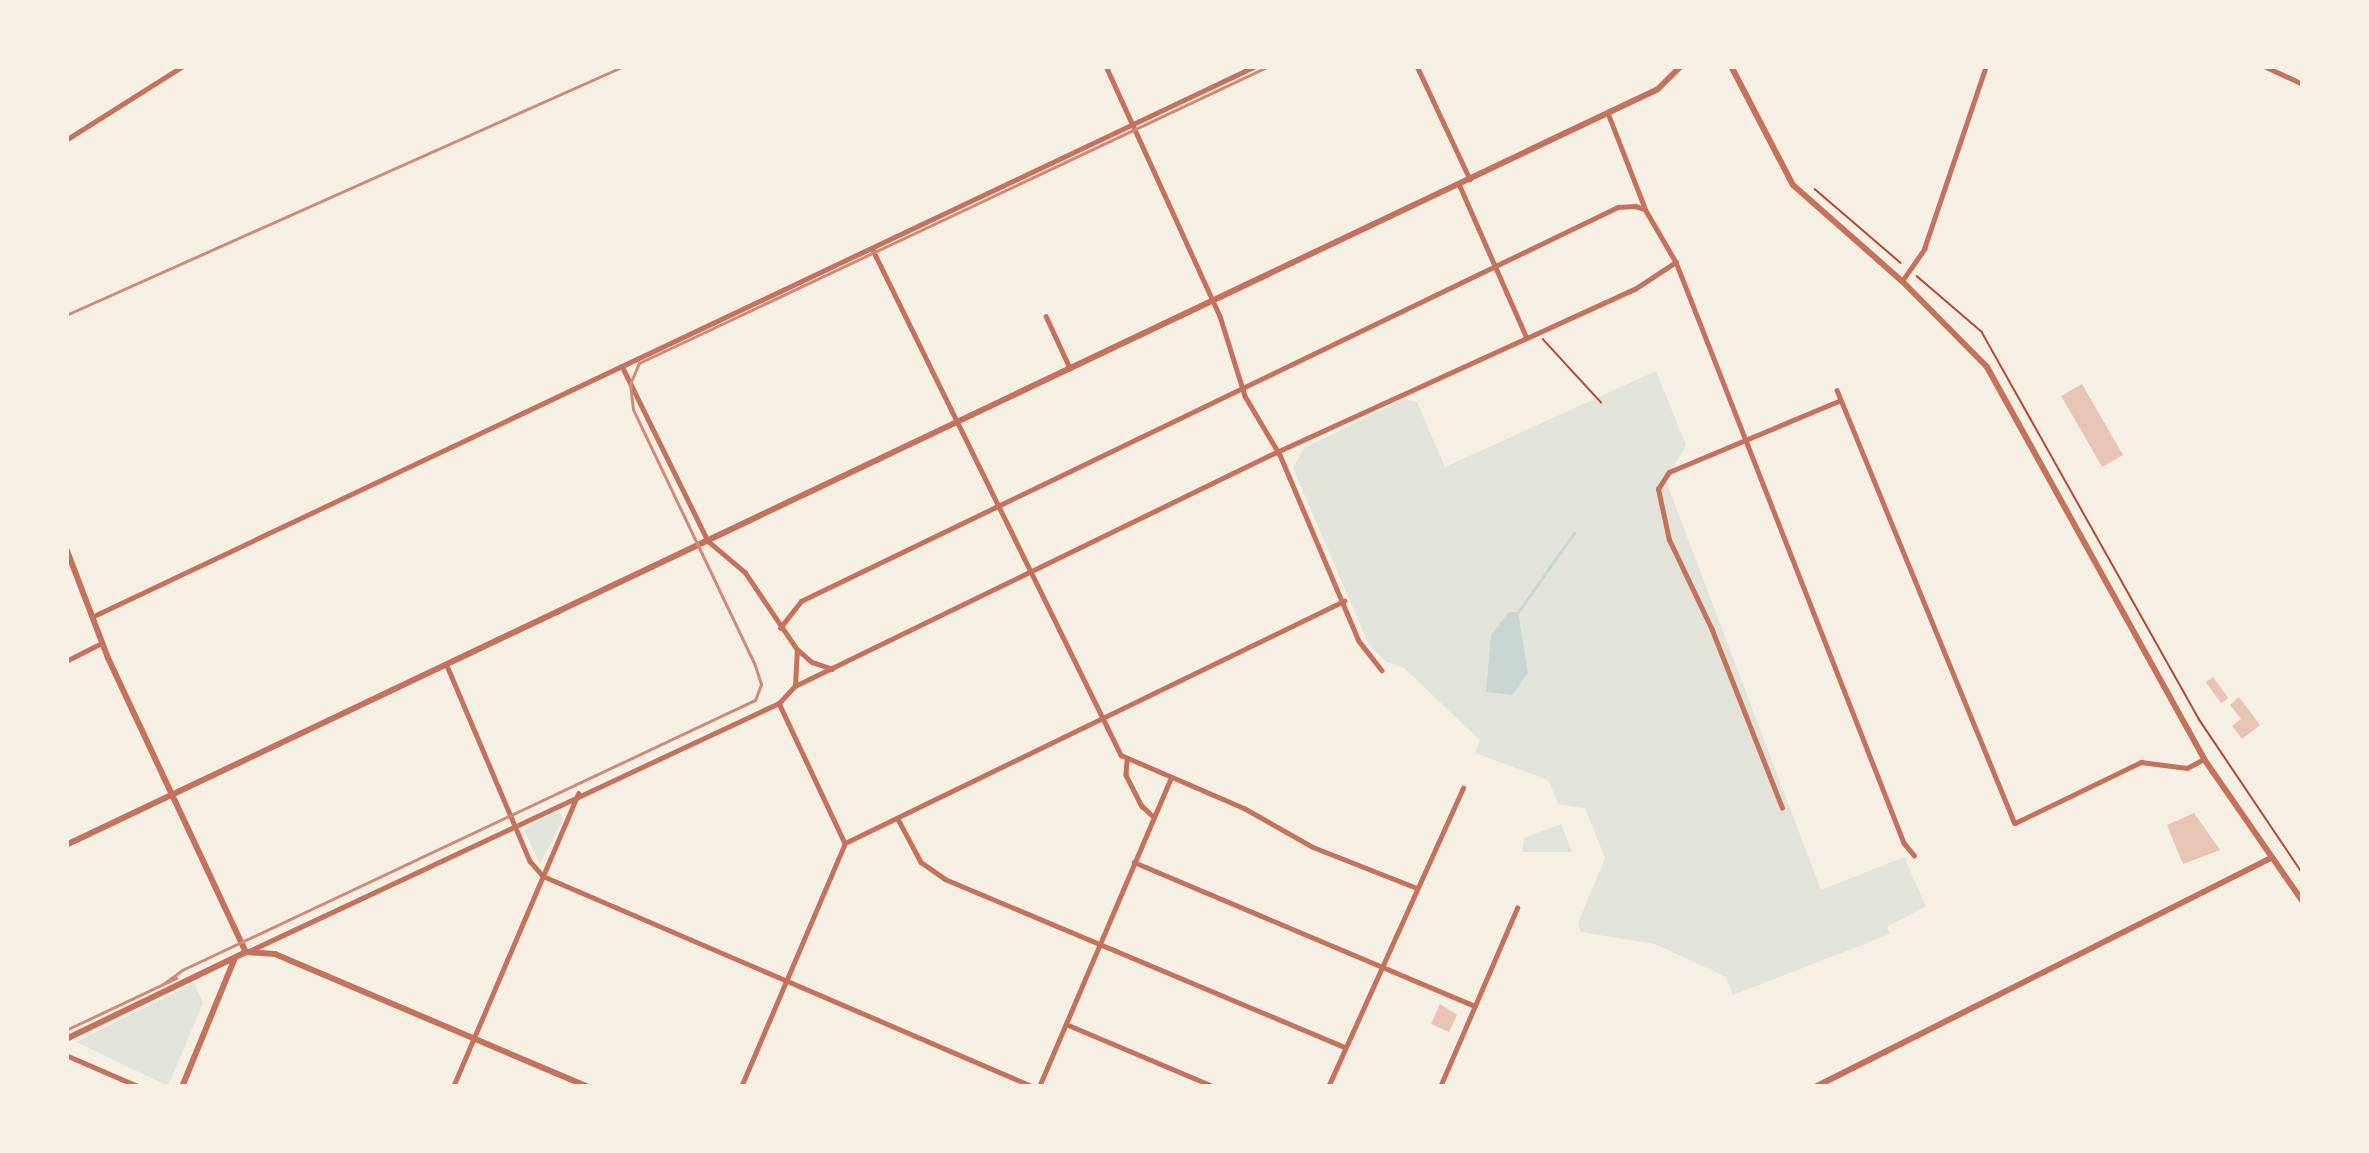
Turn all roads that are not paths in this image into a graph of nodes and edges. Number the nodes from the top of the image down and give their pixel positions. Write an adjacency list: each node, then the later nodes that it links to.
1 (183, 66): 12 (street)
2 (1106, 66): 11 (street)
3 (1256, 66): 11 (street)
4 (1417, 66): 13 (street)
5 (1681, 66): 10 (street)
6 (1731, 66): 19 (street)
7 (1986, 66): 19 (street)
8 (2264, 66): 9 (street)
9 (2303, 84)
10 (1608, 113): 13 (street); 15 (street)
11 (1132, 125): 16 (street); 20 (street)
12 (66, 140)
13 (1470, 179): 14 (street)
14 (1459, 184): 18 (street); 20 (street)
15 (1645, 209): 17 (street); 18 (street)
16 (872, 248): 23 (street); 28 (street)
17 (1676, 262): 22 (street); 29 (street)
18 (1493, 269): 22 (street); 25 (street)
19 (1902, 281): 47 (street)
20 (1214, 300): 24 (street); 25 (street)
21 (1046, 316): 24 (street)
22 (1528, 340): 30 (street)
23 (622, 366): 32 (street); 36 (street)
24 (1070, 368): 28 (street)
25 (1244, 389): 30 (street); 31 (street)
26 (1837, 390): 27 (street)
27 (1841, 400): 29 (street); 47 (street)
28 (959, 421): 31 (street); 32 (street)
29 (1746, 442): 53 (street); 59 (street)
30 (1280, 455): 34 (street); 35 (street)
31 (1002, 505): 34 (street); 37 (street)
32 (708, 541): 37 (street); 41 (street)
33 (66, 548): 36 (street)
34 (1033, 573): 42 (street); 46 (street)
35 (1344, 601): 43 (street); 46 (street)
36 (96, 615): 38 (street)
37 (780, 628): 39 (street)
38 (102, 643): 40 (street); 52 (street)
39 (797, 649): 42 (street); 44 (street)
40 (66, 661)
41 (448, 668): 52 (street); 56 (street)
42 (832, 669): 44 (street)
43 (1382, 670)
44 (795, 686): 45 (street)
45 (779, 703): 51 (street); 57 (street)
46 (1101, 720): 48 (street); 55 (street)
47 (2204, 759): 60 (street)
48 (1127, 761): 49 (street); 54 (street)
49 (1170, 780): 54 (street); 63 (street)
50 (1463, 788): 63 (street)
51 (578, 794): 56 (street); 62 (street)
52 (172, 795): 58 (street); 67 (street)
53 (1782, 808)
54 (1154, 817): 61 (street)
55 (897, 818): 57 (street); 66 (street)
56 (518, 823): 62 (street); 67 (street)
57 (845, 843): 70 (street)
58 (66, 845)
59 (1914, 855)
60 (2271, 858): 64 (street); 86 (street)
61 (1134, 862): 66 (street); 69 (street)
62 (543, 876): 70 (street); 74 (street)
63 (1417, 887): 69 (street)
64 (2303, 902)
65 (1516, 908): 71 (street)
66 (1100, 943): 72 (street); 75 (street)
67 (246, 952): 68 (street); 74 (street)
68 (235, 958): 73 (street); 79 (street)
69 (1384, 969): 71 (street); 75 (street)
70 (785, 982): 82 (street); 83 (street)
71 (1474, 1006): 77 (street)
72 (1066, 1024): 83 (street); 84 (street)
73 (66, 1039)
74 (474, 1039): 80 (street); 81 (street)
75 (1343, 1046): 85 (street)
76 (66, 1055): 78 (street)
77 (1443, 1086)
78 (140, 1087)
79 (182, 1087)
80 (453, 1087)
81 (588, 1087)
82 (740, 1087)
83 (1036, 1087)
84 (1215, 1087)
85 (1328, 1087)
86 (1815, 1087)

